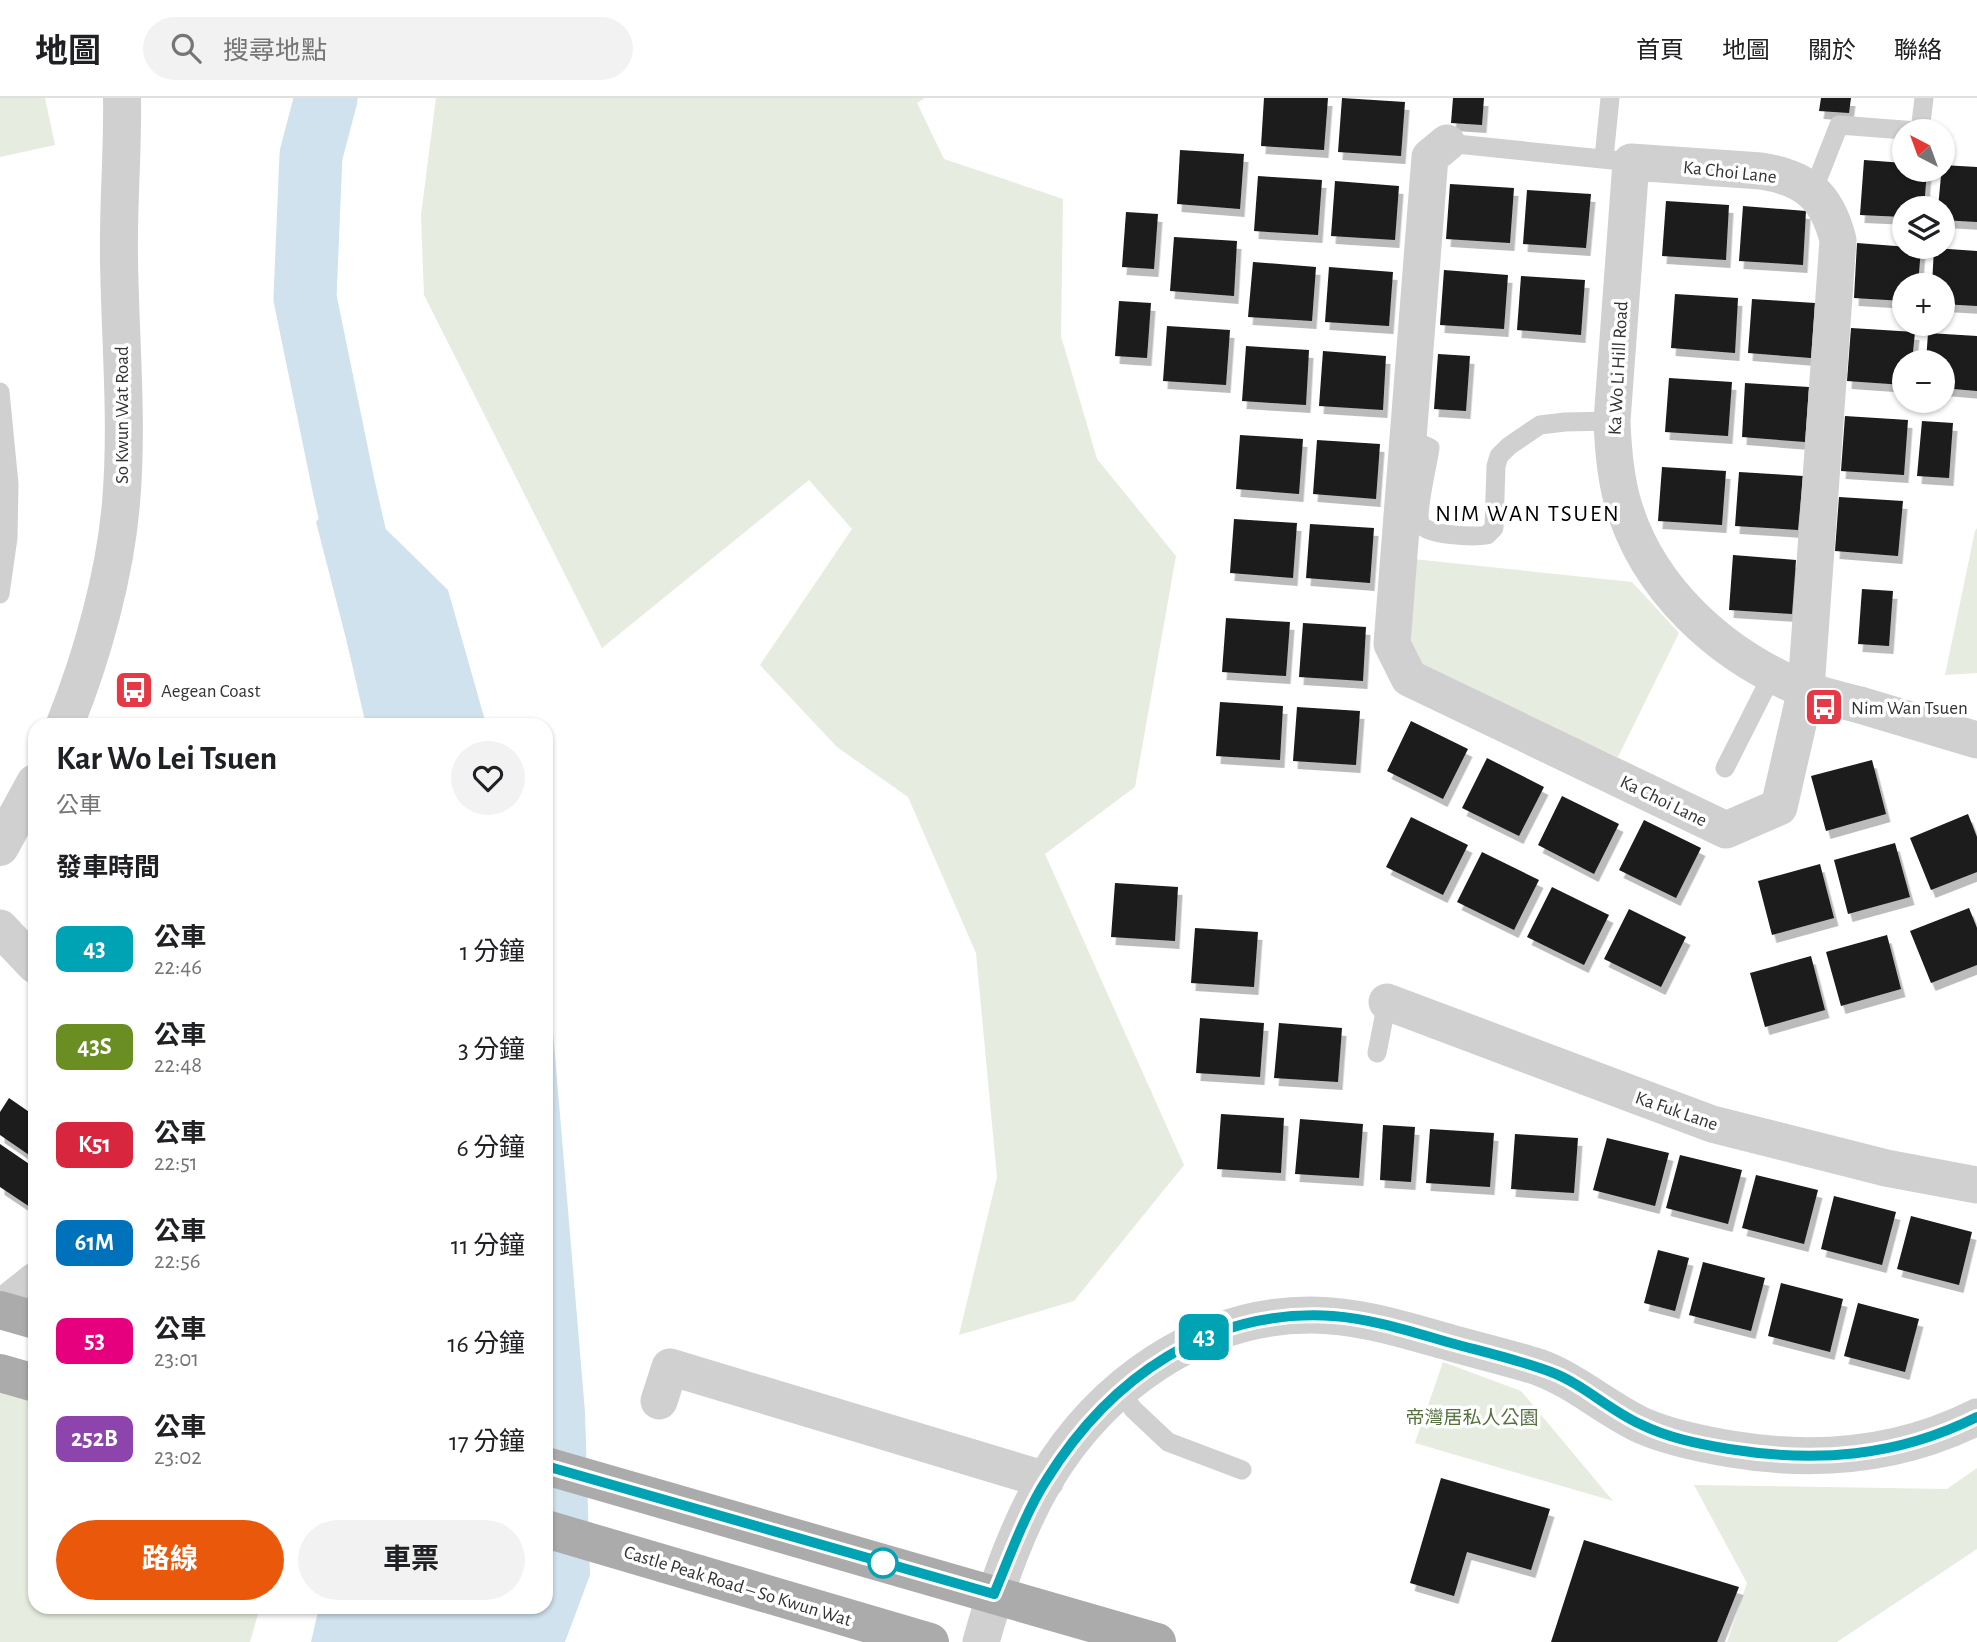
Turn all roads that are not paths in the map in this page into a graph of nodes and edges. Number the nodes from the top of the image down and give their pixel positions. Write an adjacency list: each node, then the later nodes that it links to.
1 (122, 98): 15 (street, So Kwun Wat Road)
2 (1610, 98): 7 (lane)
3 (1924, 98): 4 (lane)
4 (1921, 119)
5 (1892, 129): 8 (lane)
6 (1447, 143): 7 (lane, Ka Choi Lane); 11 (street, Ka Choi Lane)
7 (1618, 160): 8 (street, Ka Choi Lane); 10 (street, Ka Wo Li Hill Road)
8 (1813, 191): 14 (street, Ka Choi Lane)
9 (0, 392): 12 (lane)
10 (1612, 421): 11 (lane); 13 (street, Ka Wo Li Hill Road)
11 (1408, 438): 14 (street, Ka Choi Lane)
12 (0, 594)
13 (1772, 675): 14 (street, Ka Wo Li Hill Road); 17 (lane)
14 (1806, 690): 16 (street, Ka Wo Li Hill Road)
15 (67, 718)
16 (1977, 740)
17 (1725, 768)
18 (28, 796): 19 (street)
19 (0, 847)
20 (0, 928): 21 (street)
21 (28, 958)
22 (1387, 1002): 23 (lane); 24 (street, Ka Fuk Lane)
23 (1377, 1053)
24 (1977, 1185)
25 (28, 1287): 26 (street)
26 (0, 1310): 27 (main road)
27 (28, 1318)
28 (0, 1373): 29 (main road)
29 (28, 1380)
30 (1120, 1390): 32 (street); 34 (lane); 35 (street)
31 (659, 1401): 35 (street)
32 (1977, 1417)
33 (553, 1468): 37 (main road)
34 (1242, 1469)
35 (1046, 1480): 37 (street)
36 (553, 1530): 38 (main road, Castle Peak Road – So Kwun Wat)
37 (994, 1594): 39 (street); 40 (main road)
38 (930, 1642)
39 (981, 1642)
40 (1157, 1642)

